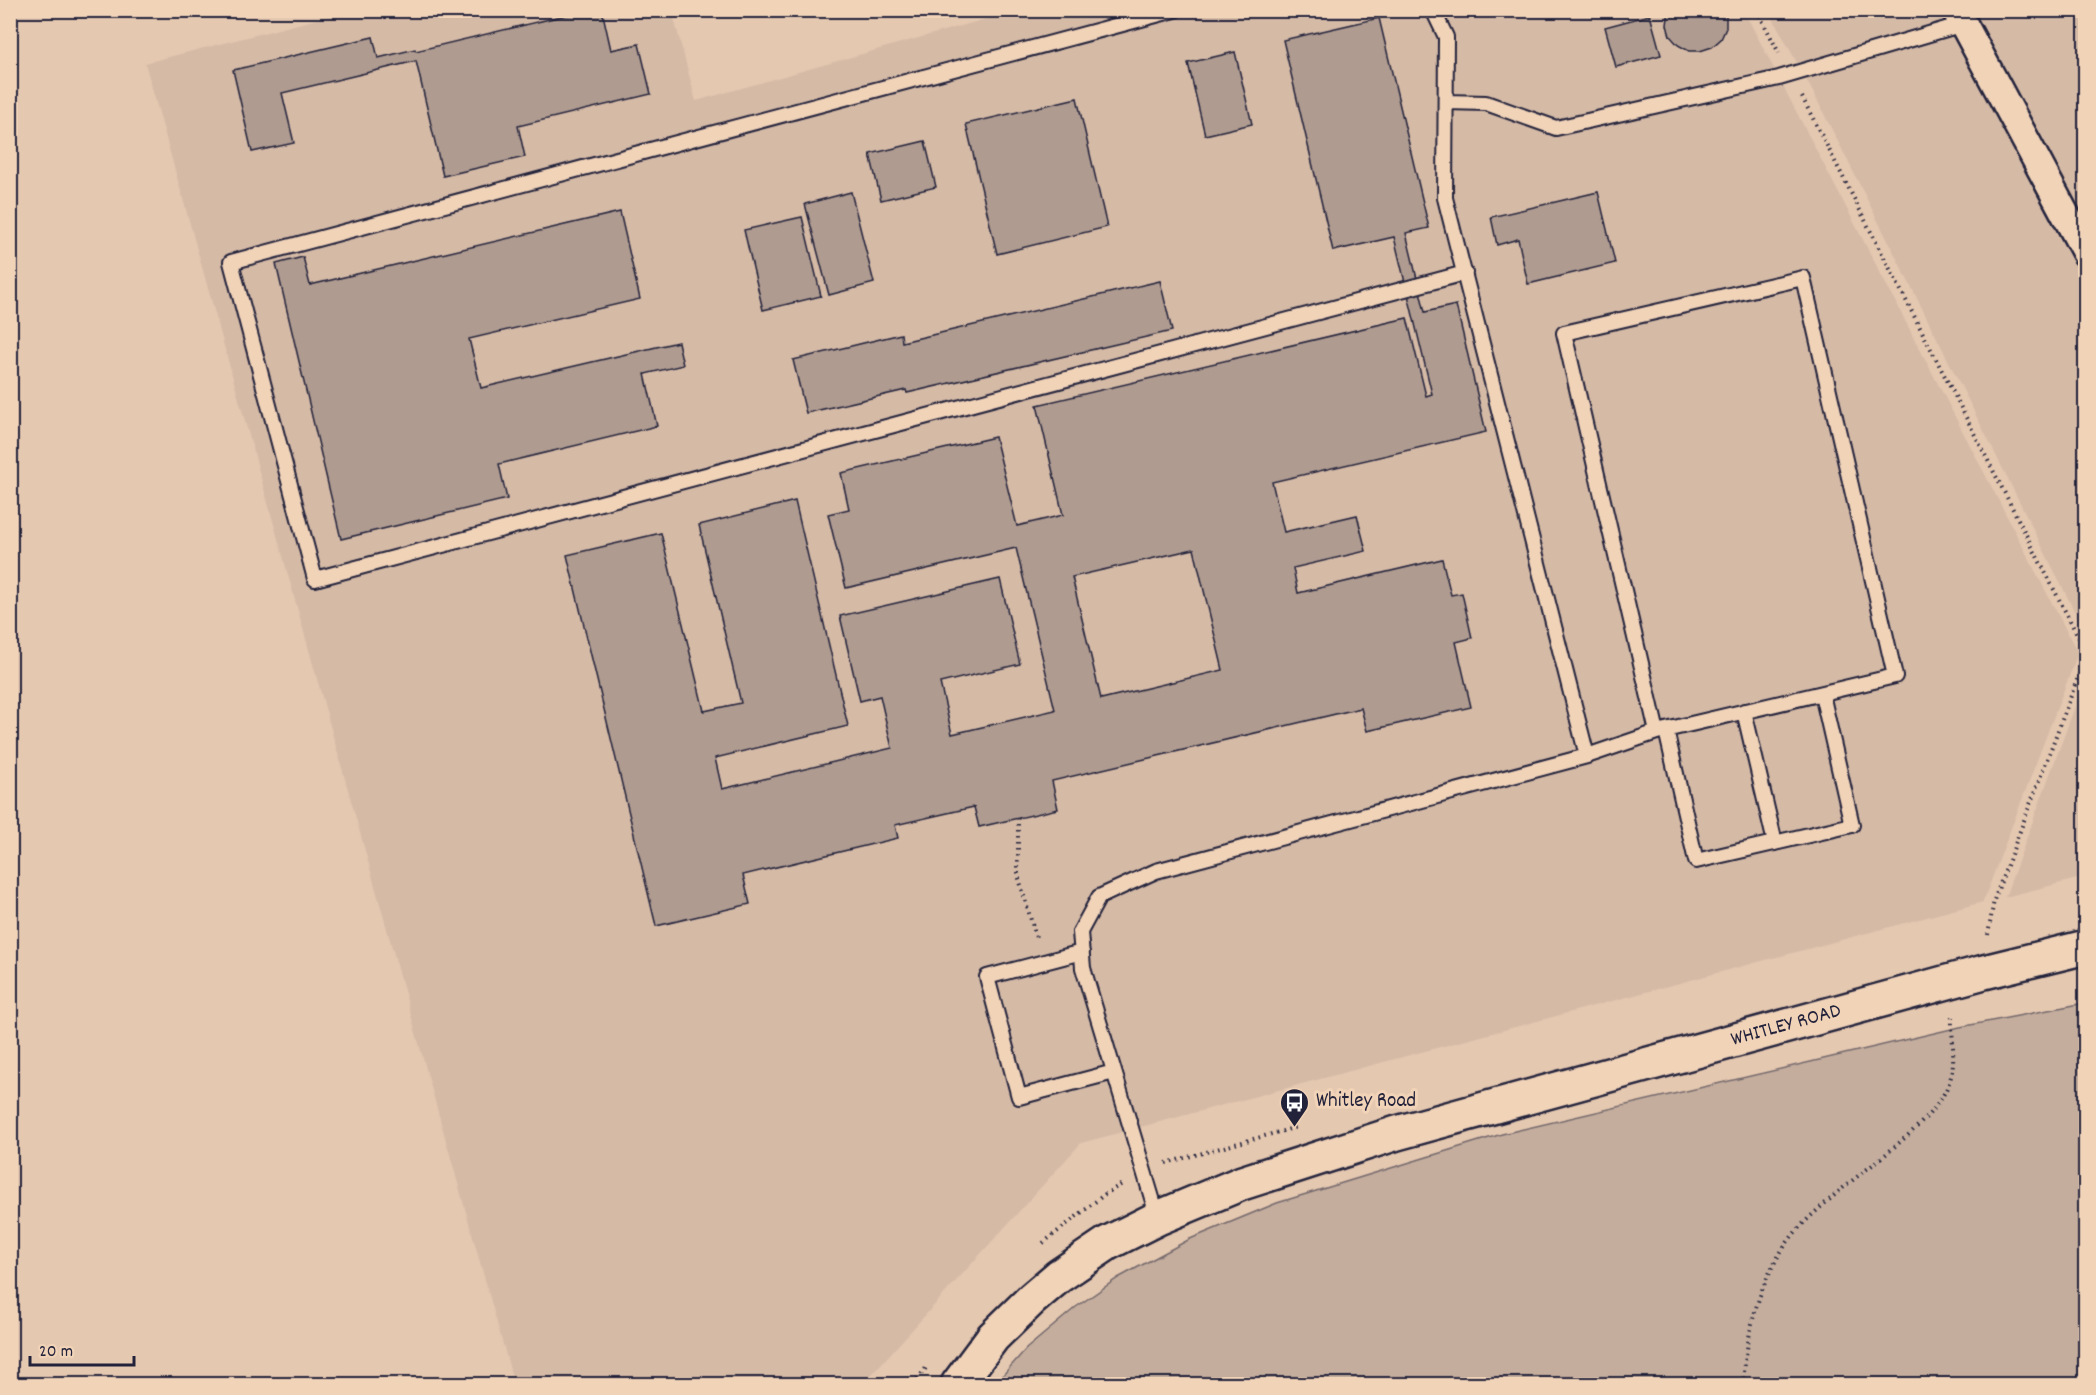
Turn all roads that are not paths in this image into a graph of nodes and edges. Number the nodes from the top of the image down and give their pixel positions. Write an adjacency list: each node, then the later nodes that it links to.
1 (1175, 10): 6 (lane)
2 (1433, 10): 4 (lane)
3 (1959, 17): 4 (lane); 5 (street)
4 (1446, 102): 6 (lane)
5 (2084, 247)
6 (1465, 273): 10 (lane)
7 (1822, 694): 8 (lane); 9 (lane); 11 (lane)
8 (1744, 711): 9 (lane); 11 (lane)
9 (1661, 731): 10 (lane); 11 (lane)
10 (1587, 756): 13 (lane)
11 (1775, 843)
12 (2085, 946): 15 (main road, WHITLEY ROAD)
13 (1082, 952): 14 (lane); 14 (lane)
14 (1114, 1072): 15 (lane)
15 (1158, 1218): 16 (main road, WHITLEY ROAD)
16 (958, 1384)

